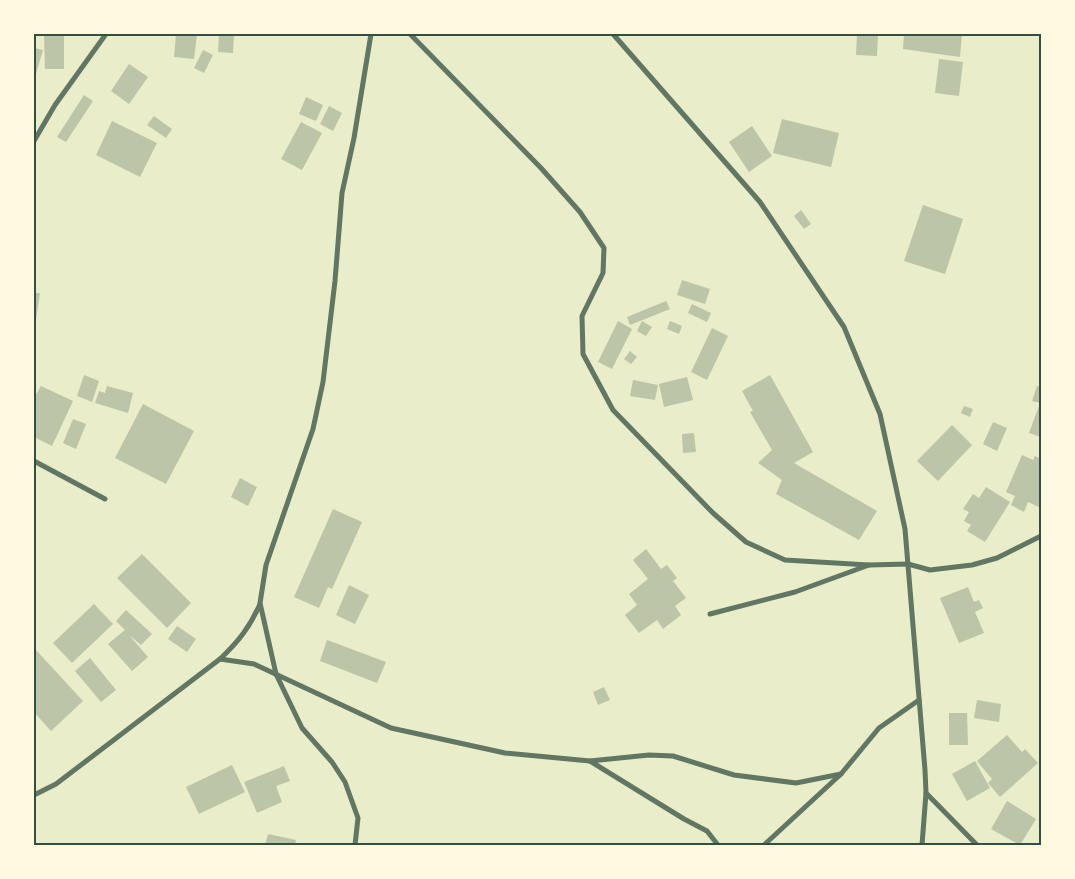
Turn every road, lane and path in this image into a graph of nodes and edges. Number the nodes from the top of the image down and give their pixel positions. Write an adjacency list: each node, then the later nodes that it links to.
1 (106, 34): 5 (street)
2 (371, 34): 11 (street)
3 (410, 34): 10 (street)
4 (613, 34): 9 (street)
5 (34, 141)
6 (34, 461): 7 (street)
7 (105, 499)
8 (1041, 536): 9 (street)
9 (908, 564): 10 (street); 15 (street)
10 (870, 565): 12 (street)
11 (260, 603): 13 (street); 14 (street)
12 (710, 614)
13 (220, 659): 14 (street); 19 (street)
14 (276, 674): 16 (street); 20 (street)
15 (919, 700): 17 (street); 18 (street)
16 (590, 761): 17 (street); 21 (street)
17 (841, 774): 22 (street)
18 (926, 793): 23 (street); 24 (street)
19 (34, 795)
20 (354, 845)
21 (718, 845)
22 (764, 845)
23 (922, 845)
24 (978, 845)

